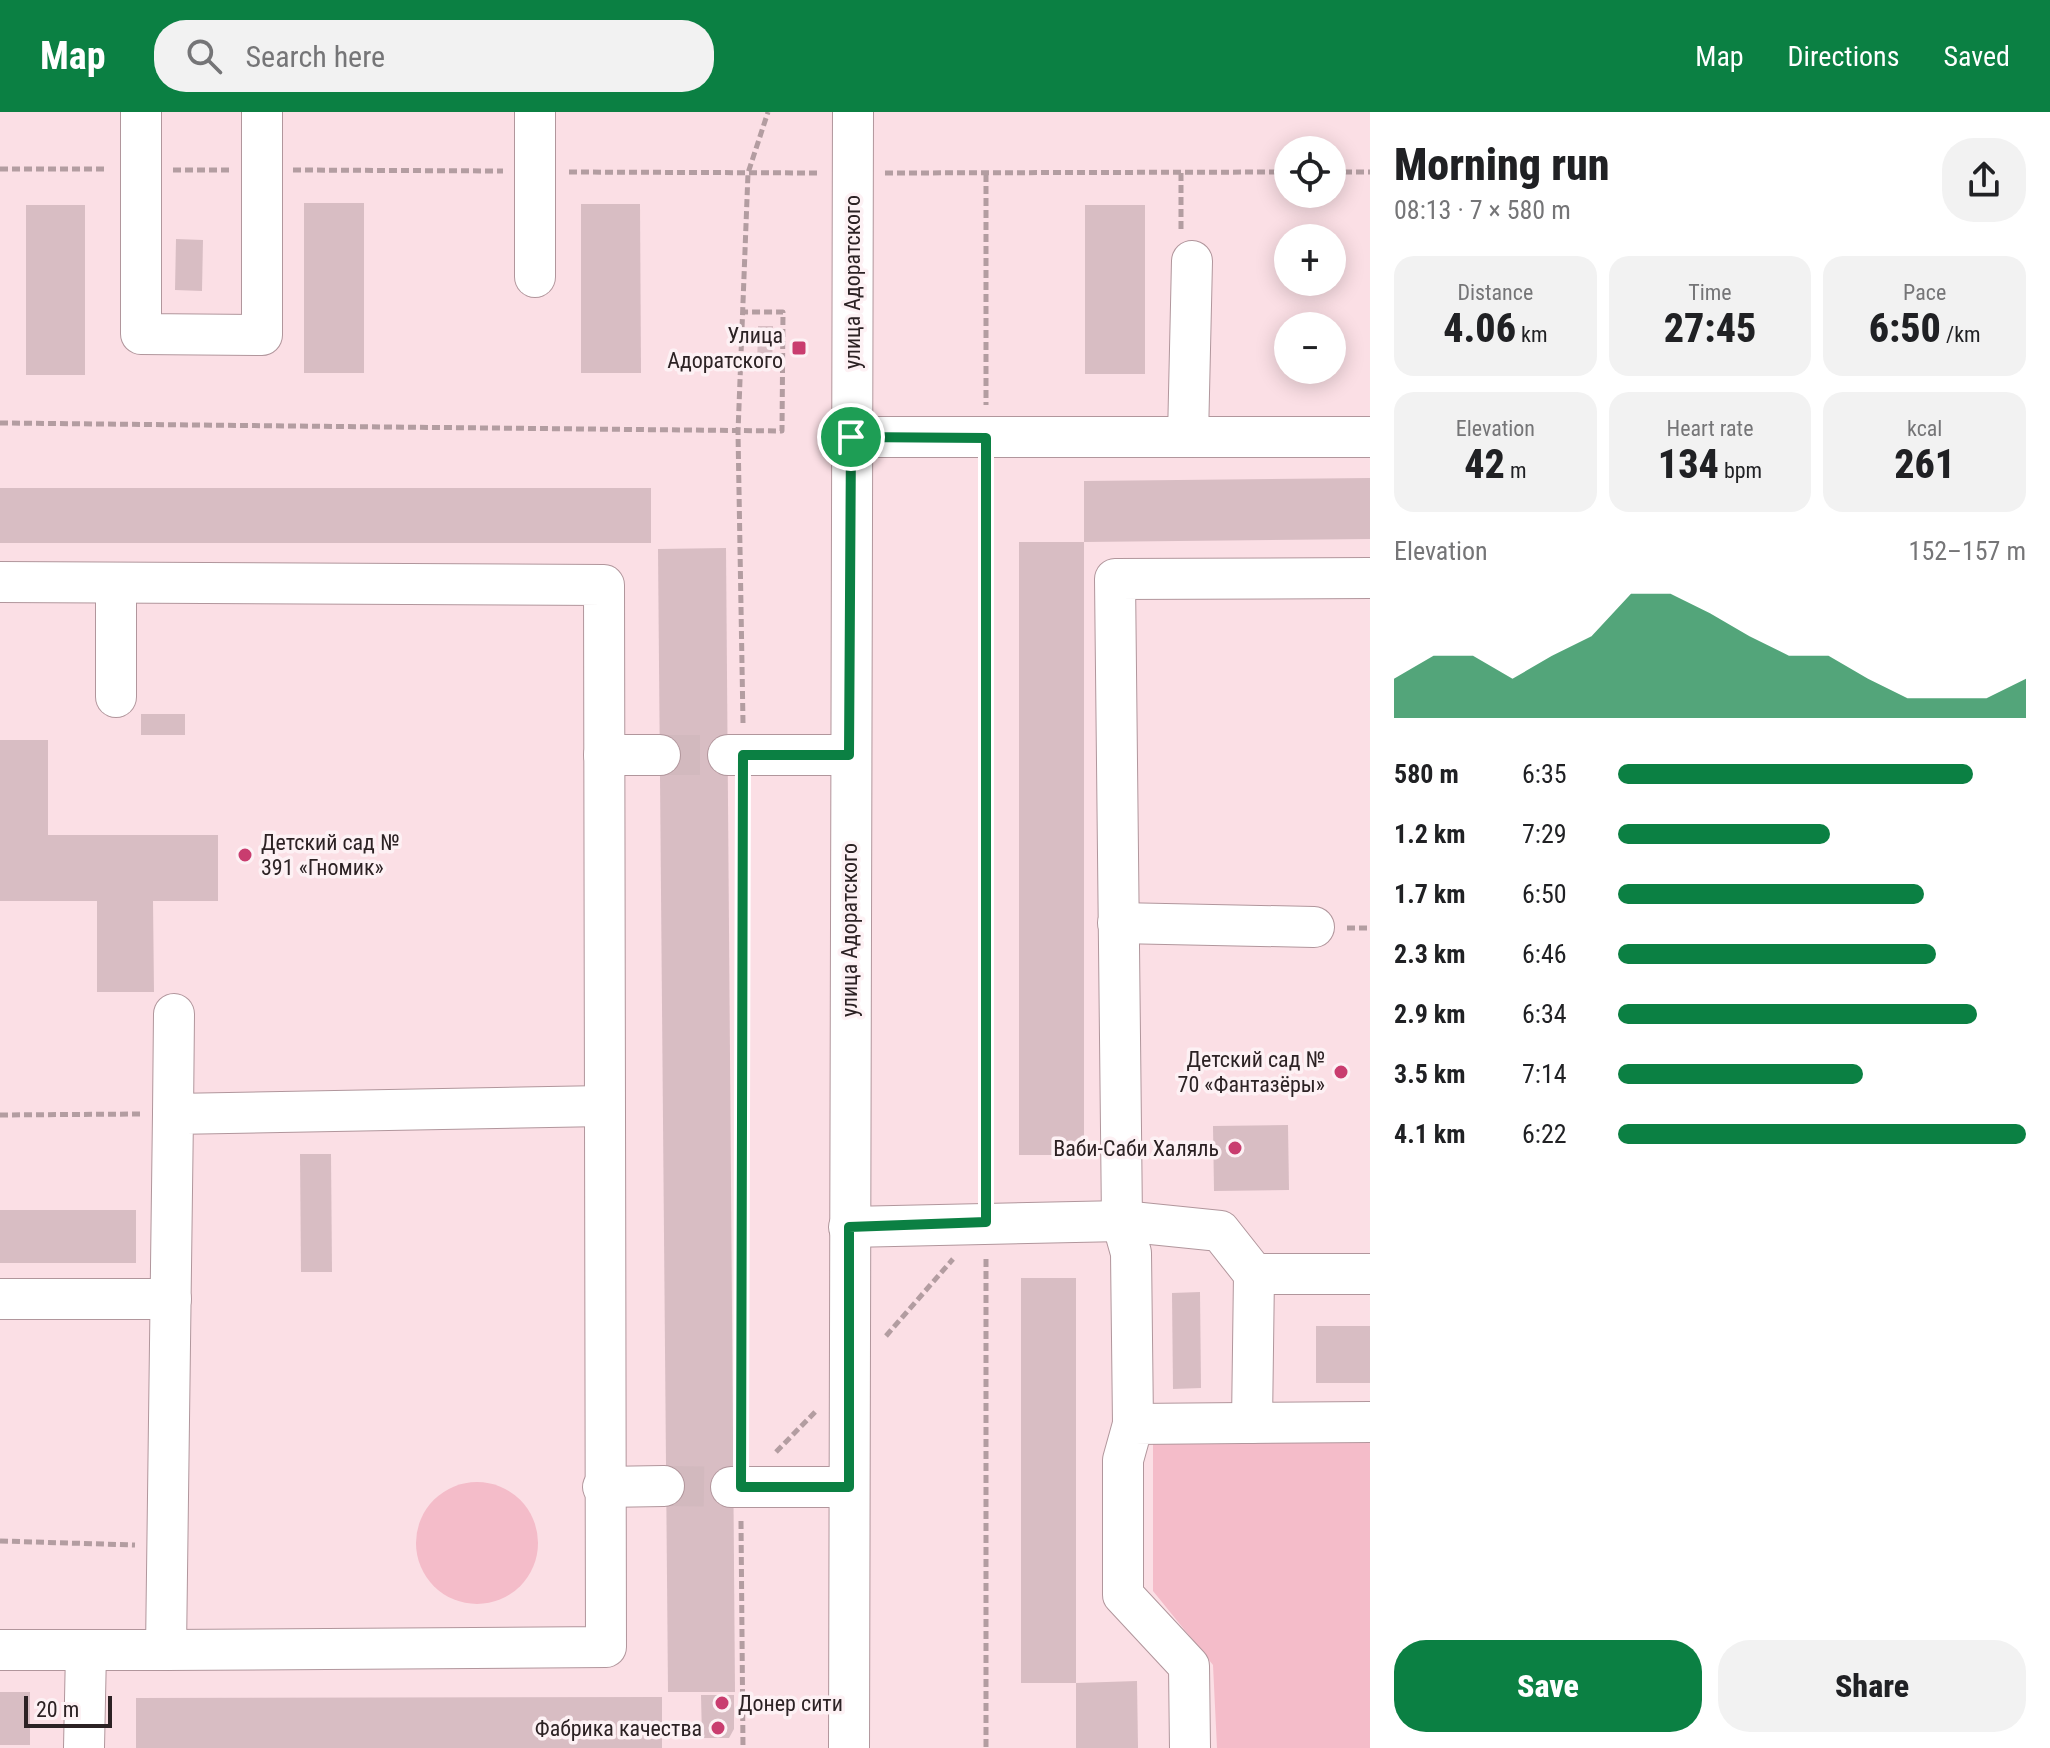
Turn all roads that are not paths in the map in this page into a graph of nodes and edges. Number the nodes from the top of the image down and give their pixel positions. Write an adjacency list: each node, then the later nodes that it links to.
1 (141, 112): 2 (street)
2 (262, 112)
3 (535, 112): 6 (street)
4 (853, 112): 7 (street, улица Адоратского)
5 (1192, 261): 8 (street)
6 (535, 277)
7 (851, 437): 8 (street); 17 (street, улица Адоратского)
8 (1188, 437): 9 (street)
9 (1370, 437)
10 (1370, 578): 18 (street)
11 (0, 582): 12 (street)
12 (116, 583): 13 (street); 14 (street)
13 (116, 697)
14 (604, 755): 15 (street); 21 (street)
15 (660, 755)
16 (735, 755): 17 (street)
17 (849, 755): 24 (street, улица Адоратского)
18 (1118, 923): 19 (street); 23 (street)
19 (1314, 927)
20 (174, 1014): 22 (street)
21 (604, 1106): 22 (street); 33 (street)
22 (173, 1114): 28 (street)
23 (1122, 1221): 24 (street); 25 (street); 31 (street)
24 (849, 1227): 35 (street, улица Адоратского)
25 (1254, 1274): 26 (street); 30 (street)
26 (1370, 1274)
27 (0, 1299): 28 (street)
28 (171, 1299): 37 (street)
29 (1370, 1422): 30 (street)
30 (1252, 1423): 31 (street)
31 (1133, 1424): 41 (street)
32 (664, 1486): 33 (street)
33 (603, 1487): 37 (street)
34 (736, 1487): 35 (street)
35 (849, 1487): 40 (street, улица Адоратского)
36 (0, 1650): 38 (street)
37 (166, 1650): 38 (street)
38 (86, 1651): 39 (street)
39 (84, 1748)
40 (849, 1748)
41 (1190, 1748)

